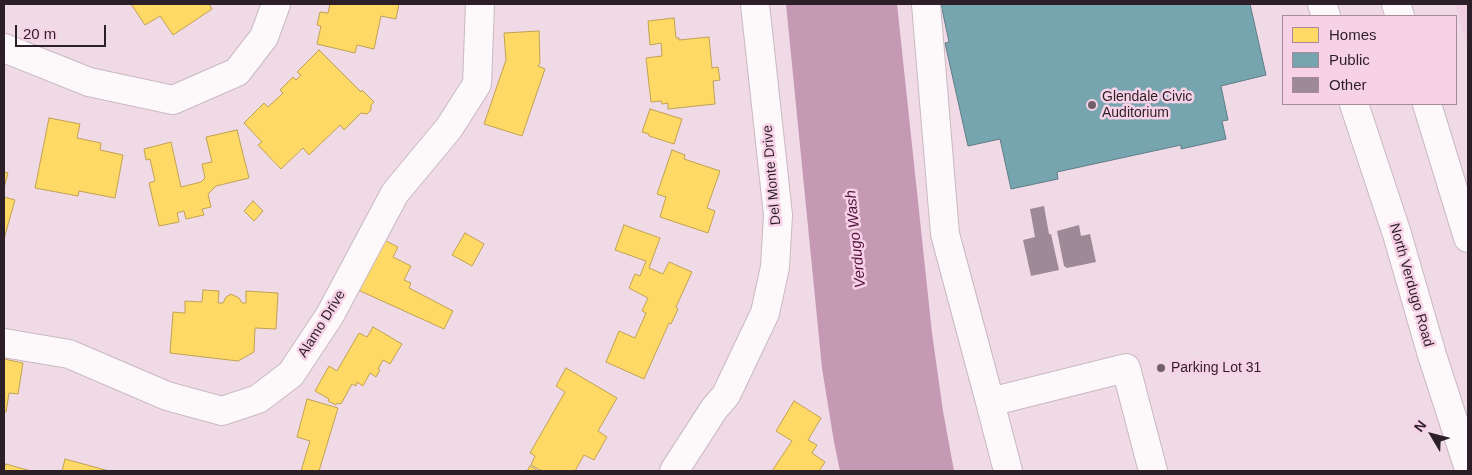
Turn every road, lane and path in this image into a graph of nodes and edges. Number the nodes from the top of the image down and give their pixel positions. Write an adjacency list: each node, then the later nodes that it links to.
1 (276, 4): 5 (street)
2 (480, 4): 9 (street, Alamo Drive)
3 (755, 4): 12 (street, Del Monte Drive)
4 (926, 4): 10 (street)
5 (4, 48)
6 (1354, 105): 11 (street, North Verdugo Road)
7 (1427, 105): 8 (street)
8 (1468, 238)
9 (4, 343)
10 (990, 402): 13 (street); 14 (street)
11 (1468, 466)
12 (674, 471)
13 (1008, 471)
14 (1153, 471)

